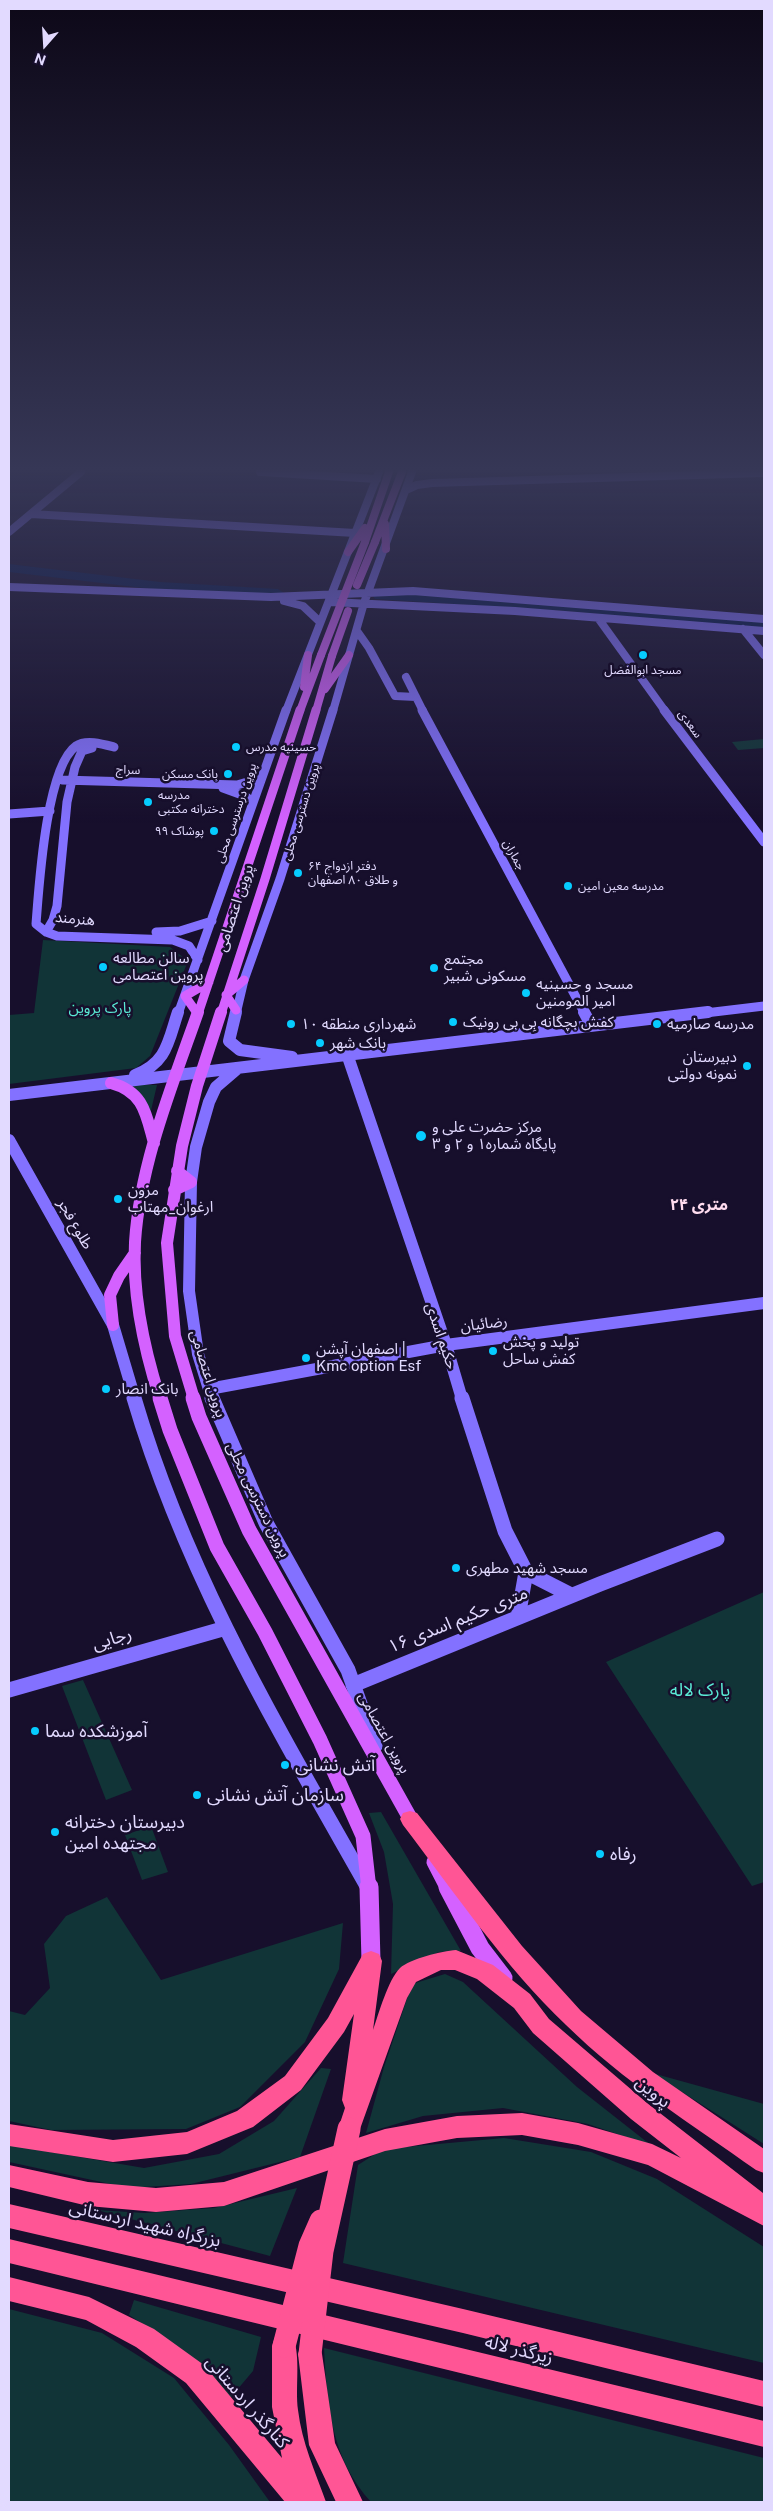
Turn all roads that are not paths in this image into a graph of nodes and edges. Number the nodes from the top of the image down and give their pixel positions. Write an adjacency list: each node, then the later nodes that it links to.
1 (28, 589): 14 (main road)
2 (40, 589): 10 (main road)
3 (318, 589): 10 (main road)
4 (333, 589): 12 (main road, پروین درسترسی محلی)
5 (347, 589): 31 (main road, پروین اعتصامی, bridge)
6 (357, 589): 29 (main road, پروین اعتصامی, bridge)
7 (400, 589): 8 (main road)
8 (413, 591): 9 (main road); 13 (main road)
9 (369, 592): 12 (main road); 15 (main road, پروین دسترسی محلی)
10 (295, 596): 11 (main road)
11 (312, 598): 12 (main road); 14 (main road)
12 (330, 598): 15 (main road); 21 (main road, پروین درسترسی محلی)
13 (533, 600): 17 (main road); 19 (main road)
14 (284, 601): 21 (main road)
15 (364, 603): 16 (main road); 20 (main road, پروین دسترسی محلی)
16 (397, 605): 17 (main road); 20 (main road)
17 (529, 612): 18 (main road)
18 (598, 618): 22 (main road); 39 (main road, سعدی)
19 (764, 619)
20 (360, 620): 21 (main road); 23 (main road, پروین دسترسی محلی)
21 (321, 621): 25 (main road, پروین درسترسی محلی)
22 (743, 629): 24 (main road); 27 (main road)
23 (356, 631): 26 (main road, پروین دسترسی محلی); 30 (main road)
24 (764, 631)
25 (308, 655): 31 (main road); 32 (main road, پروین درسترسی محلی)
26 (349, 655): 29 (main road); 44 (main road, پروین دسترسی محلی)
27 (764, 655)
28 (406, 677): 30 (main road, جماران)
29 (319, 697): 46 (main road, پروین اعتصامی)
30 (416, 697): 51 (main road, جماران)
31 (301, 707): 45 (main road, پروین اعتصامی)
32 (261, 778): 35 (main road, سراج); 36 (main road, پروین درسترسی محلی)
33 (58, 780): 34 (main road, سراج); 34 (main road); 37 (main road)
34 (69, 780): 35 (main road, سراج); 41 (main road)
35 (198, 785): 36 (main road, سراج)
36 (253, 802): 40 (main road, پروین درسترسی محلی)
37 (50, 811): 38 (main road); 41 (main road)
38 (9, 814)
39 (764, 842)
40 (212, 921): 42 (main road, هنرمند); 43 (main road, پروین درسترسی محلی)
41 (46, 932): 42 (main road, هنرمند)
42 (164, 936): 43 (main road, هنرمند)
43 (198, 960): 47 (main road, پروین درسترسی محلی)
44 (244, 980): 46 (main road); 49 (main road, پروین دسترسی محلی)
45 (209, 982): 47 (main road); 50 (main road, پروین اعتصامی)
46 (226, 995): 49 (main road); 55 (main road, پروین اعتصامی)
47 (185, 996): 50 (main road); 57 (main road, پروین درسترسی محلی)
48 (764, 1006): 51 (main road)
49 (236, 1010): 53 (main road, پروین دسترسی محلی)
50 (198, 1013): 56 (main road, پروین اعتصامی)
51 (591, 1025): 52 (main road)
52 (347, 1054): 53 (main road); 54 (main road); 69 (main road, حکیم اسدی)
53 (297, 1057): 55 (main road)
54 (237, 1069): 55 (main road); 64 (main road, پروین دسترسی محلی)
55 (202, 1070): 56 (main road); 63 (main road, پروین اعتصامی)
56 (176, 1073): 57 (main road); 58 (main road); 62 (main road, پروین اعتصامی)
57 (135, 1075): 59 (main road)
58 (110, 1083): 60 (main road); 62 (main road)
59 (9, 1090)
60 (9, 1095)
61 (9, 1140): 68 (main road, طلوع فجر)
62 (154, 1143): 66 (main road, پروین اعتصامی)
63 (178, 1171): 64 (main road); 65 (main road, پروین اعتصامی)
64 (191, 1182): 65 (main road); 70 (main road, پروین دسترسی محلی)
65 (174, 1190): 78 (main road, پروین اعتصامی)
66 (135, 1253): 68 (main road); 80 (main road, پروین اعتصامی)
67 (764, 1303): 69 (main road, رضائیان)
68 (113, 1324): 75 (main road)
69 (446, 1346): 70 (main road, رضائیان); 72 (main road, حکیم اسدی)
70 (209, 1389): 76 (main road, پروین دسترسی محلی)
71 (717, 1539): 73 (main road, ۱۶ متری حکیم اسدی)
72 (526, 1572): 73 (main road); 74 (main road)
73 (571, 1595): 74 (main road, ۱۶ متری حکیم اسدی)
74 (518, 1617): 76 (main road, ۱۶ متری حکیم اسدی)
75 (226, 1628): 77 (main road, رجایی); 80 (main road)
76 (353, 1686): 78 (main road, پروین دسترسی محلی)
77 (9, 1690)
78 (386, 1776): 79 (main road, پروین اعتصامی)
79 (410, 1819): 82 (main road, پروین اعتصامی); 85 (highway)
80 (369, 1889): 81 (main road, پروین اعتصامی)
81 (371, 1961): 83 (highway); 84 (highway)
82 (522, 2001): 83 (highway, پروین); 88 (highway, پروین)
83 (349, 2129): 87 (highway, bridge)
84 (9, 2135)
85 (764, 2162)
86 (9, 2176): 89 (highway)
87 (332, 2199): 97 (highway, bridge); 98 (highway, bridge)
88 (764, 2208)
89 (764, 2214)
90 (9, 2216): 92 (highway, بزرگراه شهید اردستانی)
91 (9, 2251): 95 (highway, زیرگذر لاله)
92 (271, 2278): 94 (highway, زیرگذر لاله)
93 (9, 2288): 96 (highway, کنارگذر اردستانی)
94 (764, 2394)
95 (764, 2434)
96 (302, 2502)
97 (313, 2502)
98 (350, 2502)

